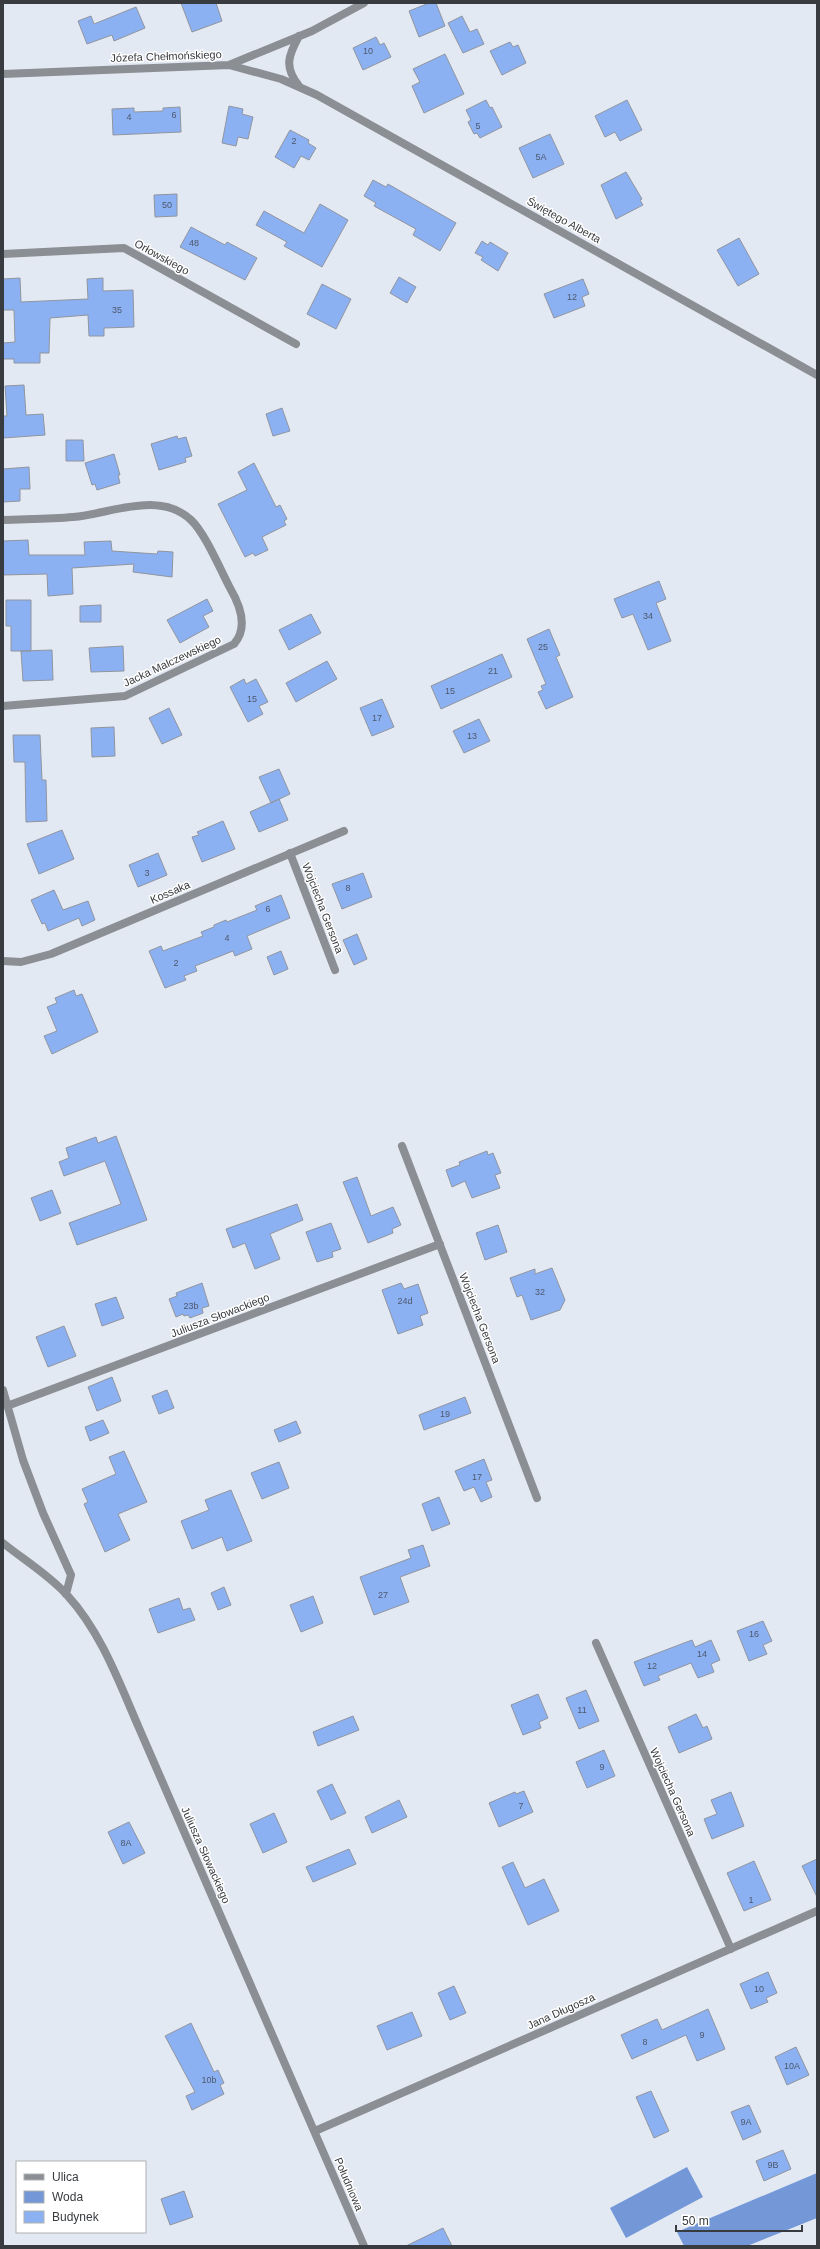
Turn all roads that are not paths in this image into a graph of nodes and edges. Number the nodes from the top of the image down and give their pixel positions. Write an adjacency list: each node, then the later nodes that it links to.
1 (364, 3): 2 (street, Józefa Chełmońskiego)
2 (298, 36): 3 (street, Józefa Chełmońskiego); 5 (street)
3 (229, 65): 4 (street, Józefa Chełmońskiego); 5 (street, Świętego Alberta)
4 (3, 74)
5 (300, 87): 8 (street, Świętego Alberta)
6 (3, 254): 7 (street, Orłowskiego)
7 (296, 344)
8 (817, 375)
9 (3, 520): 10 (street, Jacka Malczewskiego)
10 (3, 706)
11 (344, 831): 12 (street, Kossaka)
12 (290, 853): 13 (street, Kossaka); 14 (street, Wojciecha Gersona)
13 (3, 961)
14 (335, 970)
15 (402, 1146): 16 (street, Wojciecha Gersona)
16 (440, 1244): 18 (street, Juliusza Słowackiego); 19 (street, Wojciecha Gersona)
17 (3, 1390): 18 (street)
18 (7, 1406): 21 (street)
19 (537, 1498)
20 (3, 1543): 21 (street, Juliusza Słowackiego)
21 (66, 1594): 25 (street, Juliusza Słowackiego)
22 (596, 1643): 24 (street, Wojciecha Gersona)
23 (817, 1911): 24 (street, Jana Długosza)
24 (730, 1949): 25 (street, Jana Długosza)
25 (314, 2131): 26 (street, Południowa)
26 (364, 2246)

